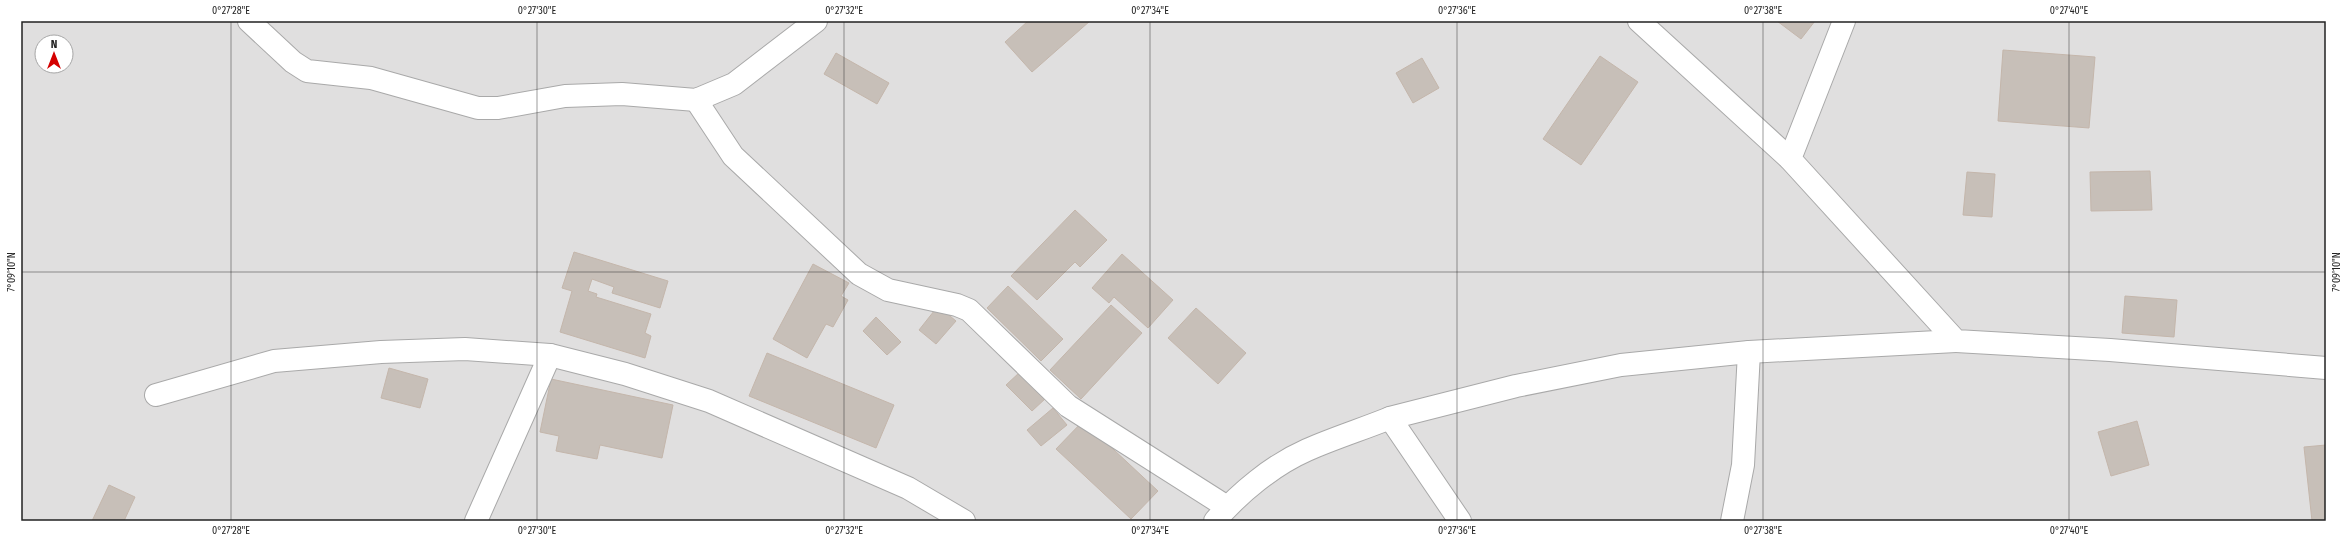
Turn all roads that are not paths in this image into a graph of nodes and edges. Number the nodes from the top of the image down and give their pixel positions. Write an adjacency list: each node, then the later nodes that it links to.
1 (249, 21): 5 (street)
2 (816, 21): 5 (street)
3 (1639, 21): 6 (street)
4 (1844, 21): 6 (street)
5 (696, 100): 13 (street)
6 (1790, 159): 7 (street)
7 (1956, 341): 8 (street); 10 (street)
8 (1749, 352): 12 (street); 17 (street)
9 (550, 355): 11 (street); 14 (street); 15 (street)
10 (2326, 368)
11 (156, 395)
12 (1390, 418): 13 (street); 16 (street)
13 (1221, 514)
14 (476, 521)
15 (964, 521)
16 (1460, 521)
17 (1732, 521)

